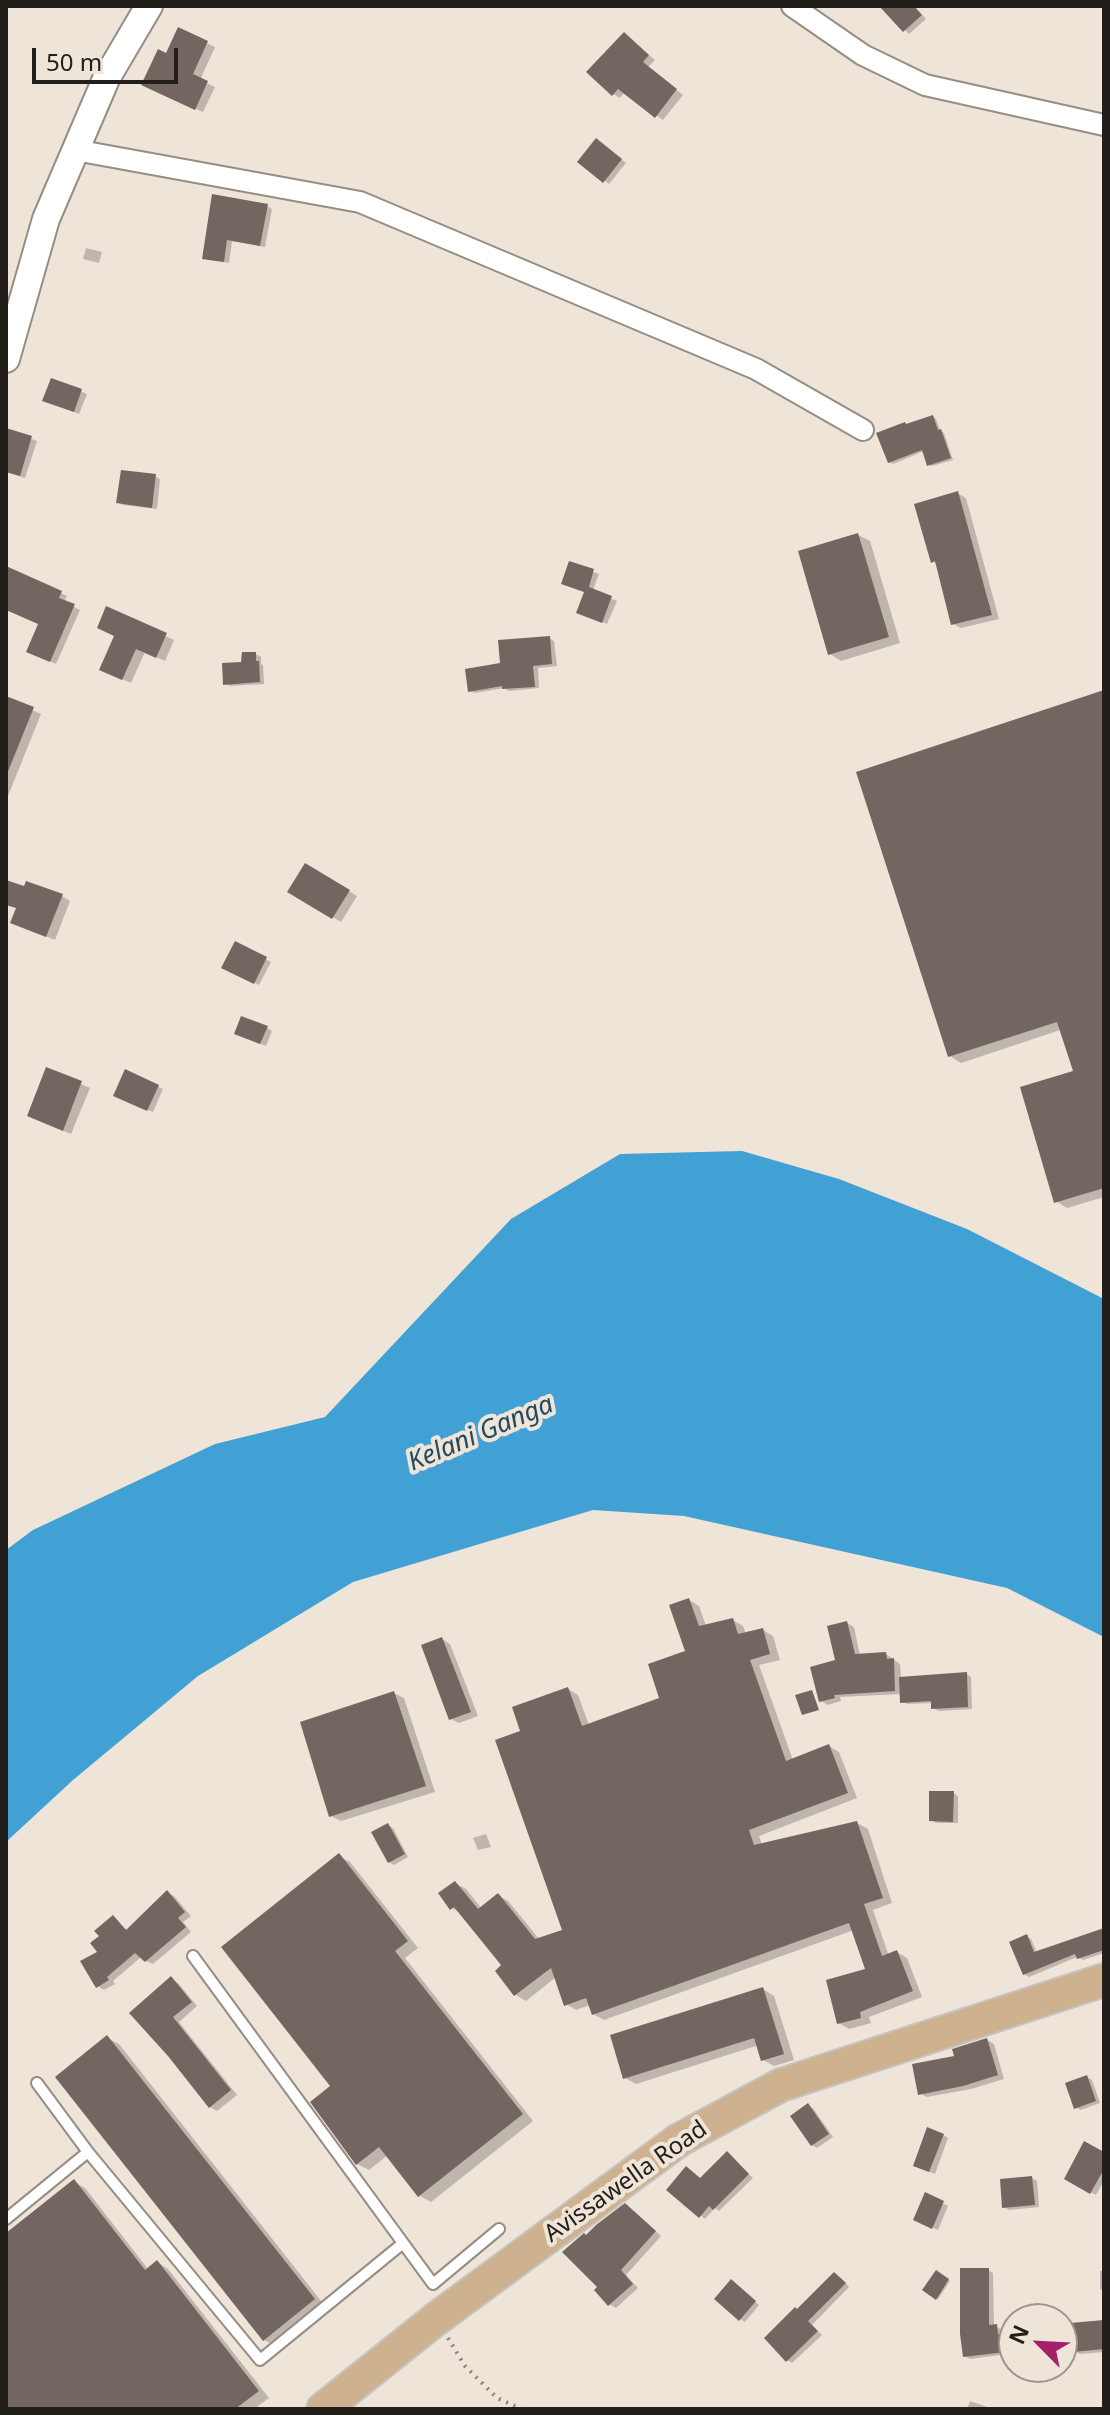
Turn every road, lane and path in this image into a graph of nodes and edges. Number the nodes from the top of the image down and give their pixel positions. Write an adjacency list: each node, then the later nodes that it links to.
1 (149, 6): 4 (street)
2 (792, 6): 3 (street)
3 (1104, 125)
4 (75, 150): 5 (street); 6 (street)
5 (6, 359)
6 (863, 430)
7 (193, 1956): 13 (lane)
8 (1104, 1980): 14 (main road, Avissawella Road)
9 (37, 2083): 10 (lane)
10 (88, 2152): 11 (lane); 13 (lane)
11 (6, 2219)
12 (499, 2229): 14 (lane)
13 (402, 2244): 14 (lane)
14 (440, 2303): 15 (main road, Avissawella Road); 16 (path)
15 (323, 2409)
16 (522, 2409)

